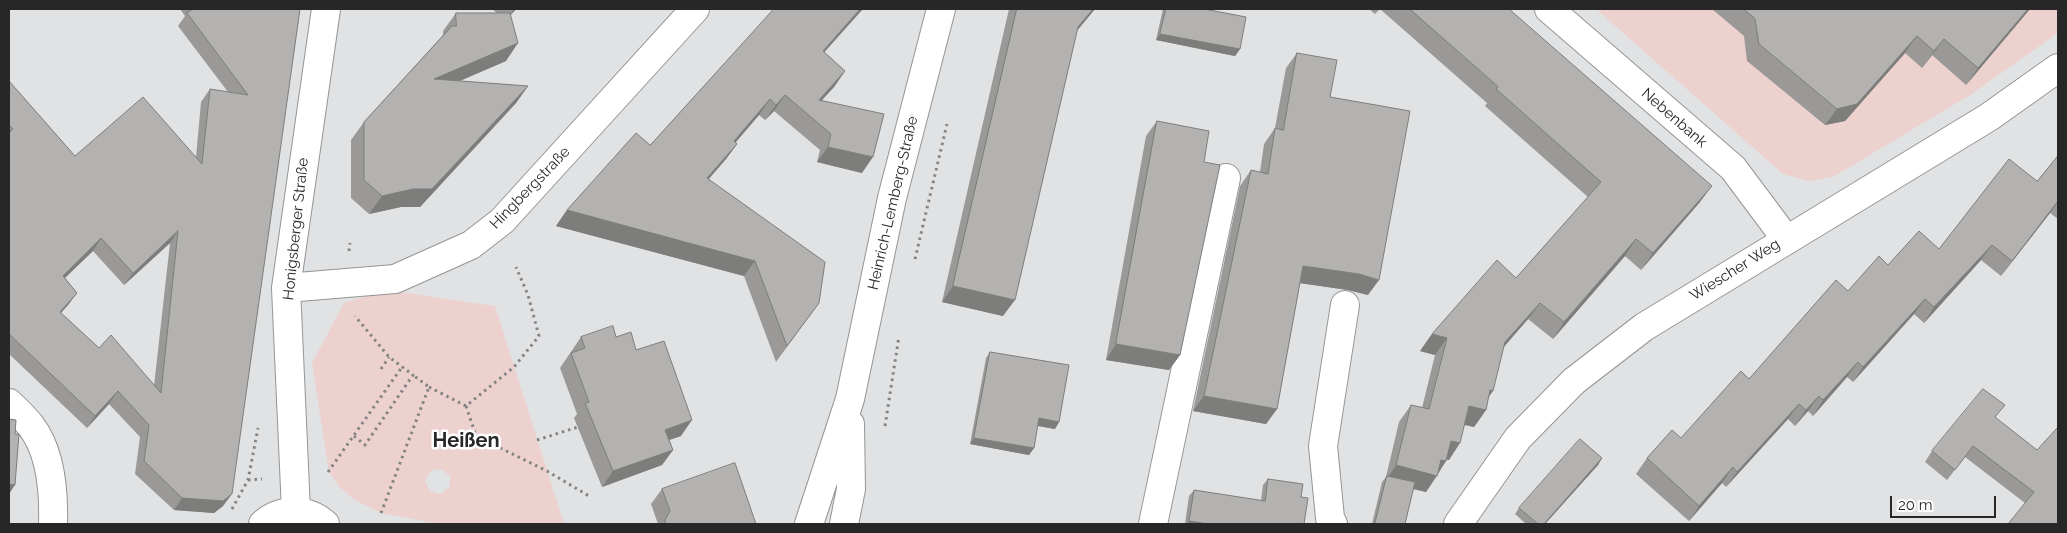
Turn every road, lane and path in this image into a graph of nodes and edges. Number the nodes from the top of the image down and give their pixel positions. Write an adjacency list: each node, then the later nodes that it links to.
1 (326, 9): 13 (street, Honigsberger Straße)
2 (695, 9): 12 (street, Hingbergstraße)
3 (941, 9): 21 (street, Heinrich-Lemberg-Straße)
4 (1549, 9): 8 (street, Nebenbank)
5 (2058, 68): 8 (street, Wiescher Weg)
6 (950, 115): 11 (path)
7 (1226, 178): 37 (street)
8 (1786, 239): 39 (street, Wiescher Weg)
9 (350, 243): 12 (path)
10 (516, 267): 23 (path)
11 (913, 269)
12 (345, 283): 13 (street, Hingbergstraße); 16 (path)
13 (286, 288): 29 (street, Honigsberger Straße)
14 (1345, 305): 38 (street)
15 (900, 326): 25 (path)
16 (389, 357): 17 (path); 18 (path)
17 (402, 367): 19 (path); 19 (path)
18 (381, 369)
19 (413, 375): 20 (path)
20 (429, 387): 23 (path); 30 (path)
21 (850, 399): 35 (street, Heinrich-Lemberg-Straße); 36 (street, Heinrich-Lemberg-Straße)
22 (9, 403): 32 (street)
23 (466, 406): 28 (path)
24 (578, 427): 26 (path)
25 (884, 430)
26 (537, 440)
27 (248, 480): 31 (path)
28 (589, 496)
29 (296, 511): 33 (street); 34 (street)
30 (381, 513)
31 (230, 517)
32 (53, 524)
33 (263, 524)
34 (325, 524)
35 (809, 524)
36 (844, 524)
37 (1153, 524)
38 (1333, 524)
39 (1458, 524)

